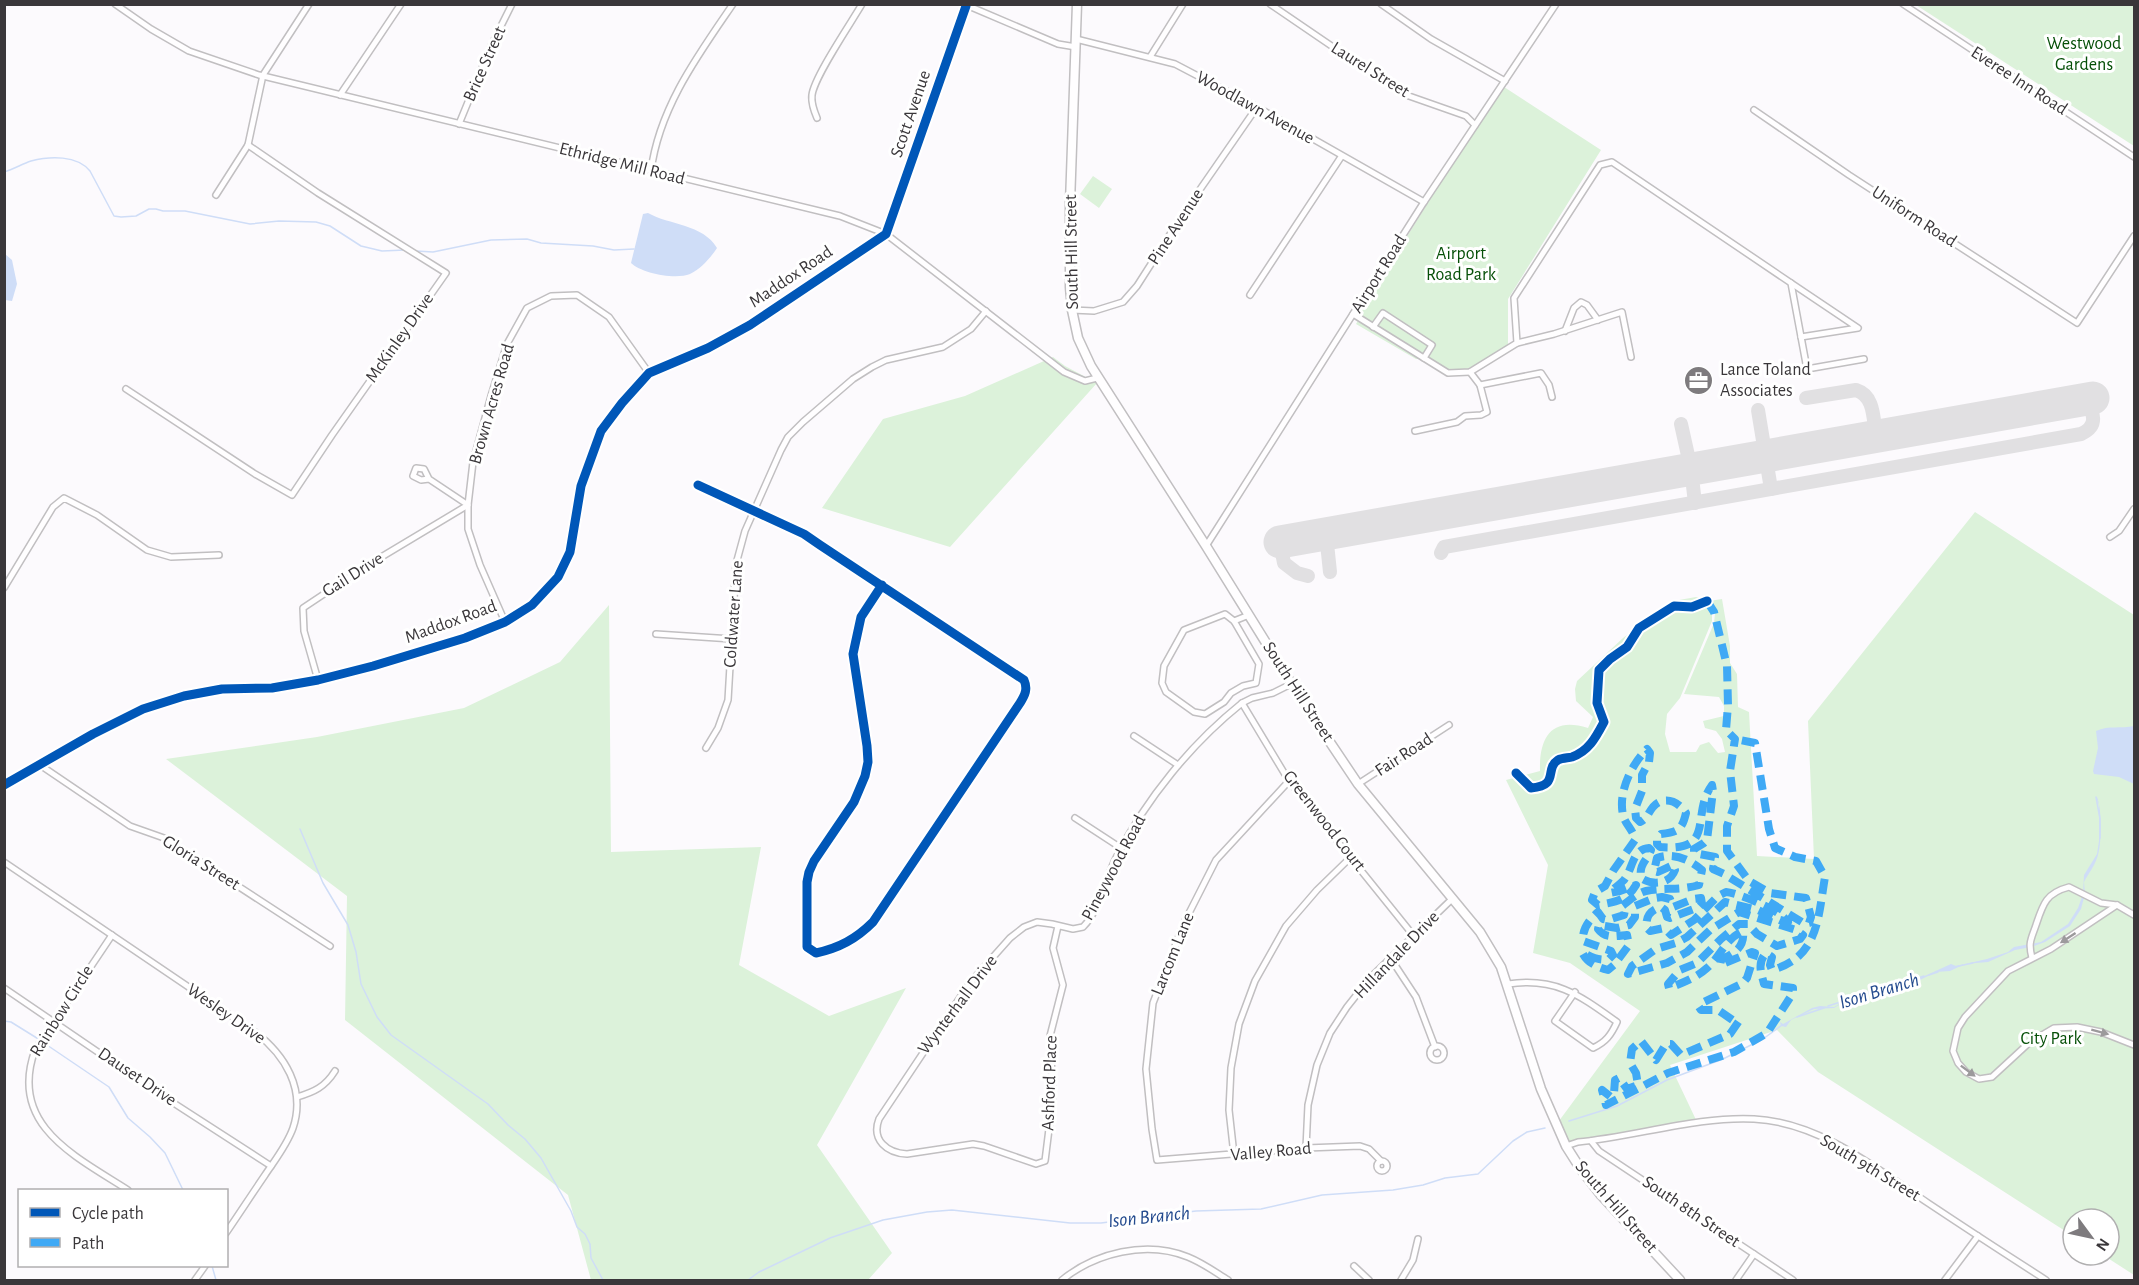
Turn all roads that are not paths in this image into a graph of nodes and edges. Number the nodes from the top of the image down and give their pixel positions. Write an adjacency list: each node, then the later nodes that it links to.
1 (115, 4): 16 (street, Ethridge Mill Road)
2 (309, 4): 16 (street)
3 (401, 4): 18 (street)
4 (512, 4): 22 (street, Brice Street)
5 (733, 4): 27 (street)
6 (862, 4): 21 (street)
7 (1077, 4): 14 (main road, South Hill Street)
8 (1184, 4): 15 (street)
9 (1270, 4): 23 (street, Laurel Street)
10 (1556, 4): 17 (street, Airport Road)
11 (1903, 4): 26 (street, Everee Inn Road)
12 (965, 5): 14 (street, Woodlawn Avenue); 30 (street, Scott Avenue)
13 (1382, 5): 17 (street)
14 (1076, 43): 15 (street, Woodlawn Avenue); 34 (main road, South Hill Street)
15 (1150, 57): 19 (street, Woodlawn Avenue)
16 (263, 75): 18 (street, Ethridge Mill Road); 24 (street)
17 (1506, 81): 23 (street, Airport Road)
18 (340, 94): 22 (street, Ethridge Mill Road)
19 (1257, 107): 25 (street, Woodlawn Avenue); 34 (street, Pine Avenue)
20 (1754, 110): 31 (street, Uniform Road)
21 (817, 118)
22 (459, 124): 27 (street, Ethridge Mill Road)
23 (1475, 124): 29 (street, Airport Road)
24 (248, 145): 28 (street); 49 (street, McKinley Drive)
25 (1341, 156): 29 (street, Woodlawn Avenue); 33 (street)
26 (2134, 157)
27 (651, 171): 30 (street, Ethridge Mill Road)
28 (216, 195)
29 (1424, 202): 36 (street, Airport Road)
30 (886, 234): 35 (street, Ethridge Mill Road); 46 (street, Maddox Road)
31 (2134, 236)
32 (1791, 284): 40 (street); 40 (street); 41 (street)
33 (1250, 295)
34 (1072, 310): 47 (main road, South Hill Street)
35 (986, 311): 47 (street, Ethridge Mill Road); 56 (street, Coldwater Lane)
36 (1353, 314): 38 (street); 59 (street, Airport Road)
37 (1598, 320): 39 (street); 39 (street); 42 (street)
38 (1373, 327): 43 (street); 43 (street)
39 (1565, 331): 41 (street)
40 (1801, 337): 44 (street)
41 (1517, 343): 45 (street)
42 (1631, 357)
43 (1424, 358): 45 (street)
44 (1864, 359)
45 (1470, 372): 48 (street)
46 (649, 373): 54 (street, Brown Acres Road); 65 (street, Maddox Road)
47 (1097, 378): 59 (main road, South Hill Street)
48 (1480, 385): 50 (street); 51 (street)
49 (126, 389)
50 (1552, 397)
51 (1415, 431)
52 (429, 479): 54 (street)
53 (698, 485): 56 (street)
54 (468, 505): 65 (street, Brown Acres Road); 68 (street, Gail Drive)
55 (2134, 509): 57 (street)
56 (754, 510): 61 (street); 67 (street, Coldwater Lane)
57 (2132, 518): 58 (street)
58 (2110, 537)
59 (1206, 546): 63 (main road, South Hill Street)
60 (219, 555): 62 (street)
61 (882, 585): 61 (street)
62 (4, 588)
63 (1249, 615): 64 (street); 69 (main road, South Hill Street)
64 (1234, 621): 64 (street)
65 (505, 622): 68 (street, Maddox Road)
66 (656, 634): 67 (street)
67 (732, 639): 73 (street, Coldwater Lane)
68 (318, 680): 74 (street, Maddox Road)
69 (1291, 684): 70 (street, Pineywood Road); 77 (main road, South Hill Street)
70 (1242, 703): 75 (street, Pineywood Road); 76 (street, Greenwood Court)
71 (1449, 725): 77 (street, Fair Road)
72 (1134, 736): 75 (street)
73 (706, 748)
74 (40, 765): 78 (street, Maddox Road); 89 (street, Gloria Street)
75 (1178, 765): 80 (street, Pineywood Road)
76 (1289, 781): 81 (street, Greenwood Court); 106 (street, Larcom Lane)
77 (1358, 784): 83 (main road, South Hill Street)
78 (4, 785)
79 (1075, 818): 80 (street)
80 (1121, 848): 86 (street, Pineywood Road)
81 (1351, 857): 88 (street, Greenwood Court); 105 (street)
82 (4, 862): 87 (street, Wesley Drive)
83 (1452, 899): 88 (street, Hillandale Drive); 93 (main road, South Hill Street)
84 (2117, 905): 85 (street); 91 (street, one-way to 91); 91 (street)
85 (2134, 915)
86 (1058, 926): 90 (street, Pineywood Road); 99 (street, Ashford Place)
87 (112, 935): 96 (street, Rainbow Circle); 101 (street, Wesley Drive)
88 (1413, 935): 92 (street, Hillandale Drive)
89 (330, 946)
90 (1002, 947): 99 (street, Wynterhall Drive)
91 (2031, 955): 97 (street, one-way to 97)
92 (1391, 959): 98 (street); 104 (street, Hillandale Drive)
93 (1508, 984): 95 (street); 103 (main road, South Hill Street)
94 (4, 987): 96 (street, Dauset Drive)
95 (1575, 992): 95 (street)
96 (53, 1020): 108 (street, Dauset Drive); 109 (street, Rainbow Circle)
97 (2134, 1045)
98 (1435, 1047)
99 (914, 1064)
100 (335, 1071): 101 (street)
101 (297, 1097): 108 (street, Wesley Drive)
102 (1591, 1141): 103 (street, South 9th Street); 111 (street, South 9th Street); 113 (street, South 8th Street)
103 (1566, 1146): 121 (main road, South Hill Street)
104 (1306, 1149): 105 (street, Valley Road); 107 (street, Valley Road)
105 (1234, 1155): 106 (street, Valley Road)
106 (1157, 1160)
107 (1381, 1161)
108 (271, 1166): 110 (street, Wesley Drive)
109 (125, 1189)
110 (228, 1230)
111 (1978, 1236): 124 (street); 125 (street, South 9th Street)
112 (1418, 1239): 120 (street)
113 (1754, 1254): 122 (street); 123 (street, South 8th Street)
114 (1354, 1266): 119 (street)
115 (204, 1267): 116 (street)
116 (195, 1281)
117 (1062, 1281): 118 (street)
118 (1228, 1281)
119 (1370, 1281)
120 (1401, 1281)
121 (1680, 1281)
122 (1736, 1281)
123 (1793, 1281)
124 (1945, 1281)
125 (2046, 1281)

